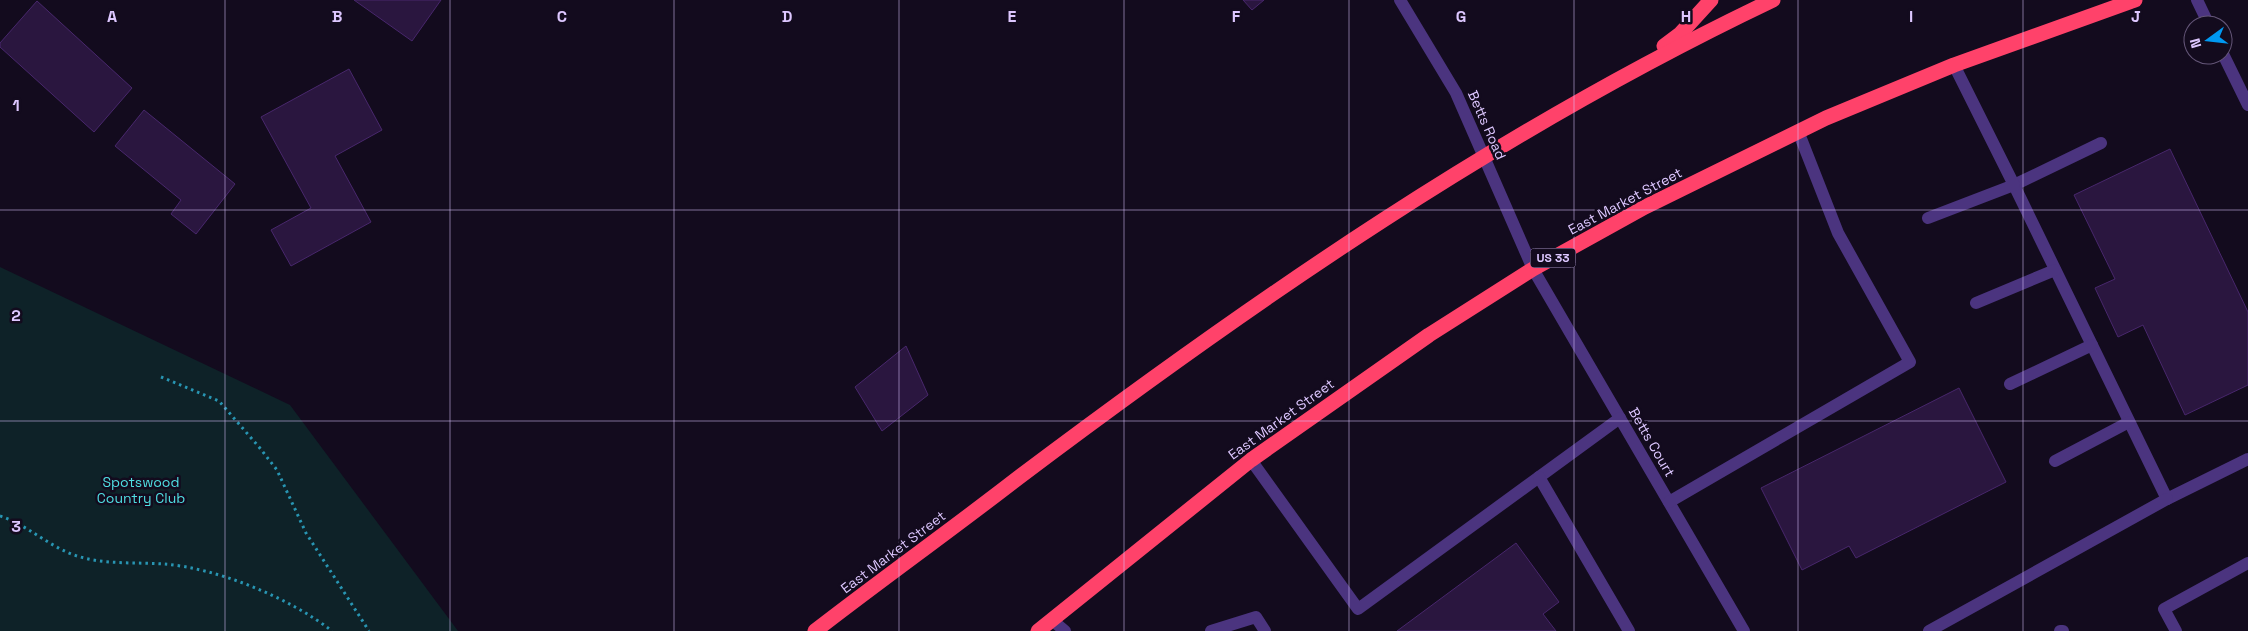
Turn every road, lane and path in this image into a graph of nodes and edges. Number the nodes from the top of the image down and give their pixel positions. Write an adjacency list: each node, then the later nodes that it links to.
1 (1400, 0): 13 (street, Betts Road)
2 (1711, 0): 9 (highway)
3 (1774, 0): 9 (highway, East Market Street)
4 (2135, 0): 7 (highway, East Market Street / US 33)
5 (2197, 0): 6 (street)
6 (2204, 15)
7 (1954, 64): 11 (highway, East Market Street / US 33); 14 (street)
8 (2228, 65): 10 (street)
9 (1635, 69): 13 (highway, East Market Street)
10 (2248, 105)
11 (1798, 131): 16 (highway, East Market Street / US 33); 29 (street)
12 (2101, 143): 14 (street)
13 (1484, 155): 16 (street, Betts Road); 35 (highway, East Market Street)
14 (2014, 185): 15 (street); 17 (street)
15 (1928, 218)
16 (1533, 269): 22 (street, Betts Court); 25 (highway, East Market Street / US 33)
17 (2055, 270): 18 (street); 19 (street)
18 (1976, 303)
19 (2092, 345): 21 (street); 23 (street)
20 (161, 377): 34 (path)
21 (2010, 384)
22 (1620, 418): 27 (street); 29 (street, Betts Court)
23 (2130, 422): 26 (street); 28 (street)
24 (2248, 459): 28 (street)
25 (1250, 460): 27 (street); 32 (highway, East Market Street / US 33)
26 (2055, 461)
27 (1539, 477): 40 (street)
28 (2167, 499): 42 (street)
29 (1669, 502): 41 (street, Betts Court)
30 (0, 516): 33 (path)
31 (2248, 563): 43 (street)
32 (1052, 620): 36 (highway, East Market Street / US 33); 37 (street)
33 (332, 631)
34 (369, 631)
35 (815, 631)
36 (1038, 631)
37 (1065, 631)
38 (1211, 631): 39 (street)
39 (1265, 631)
40 (1629, 631)
41 (1744, 631)
42 (1929, 631)
43 (2176, 631)

